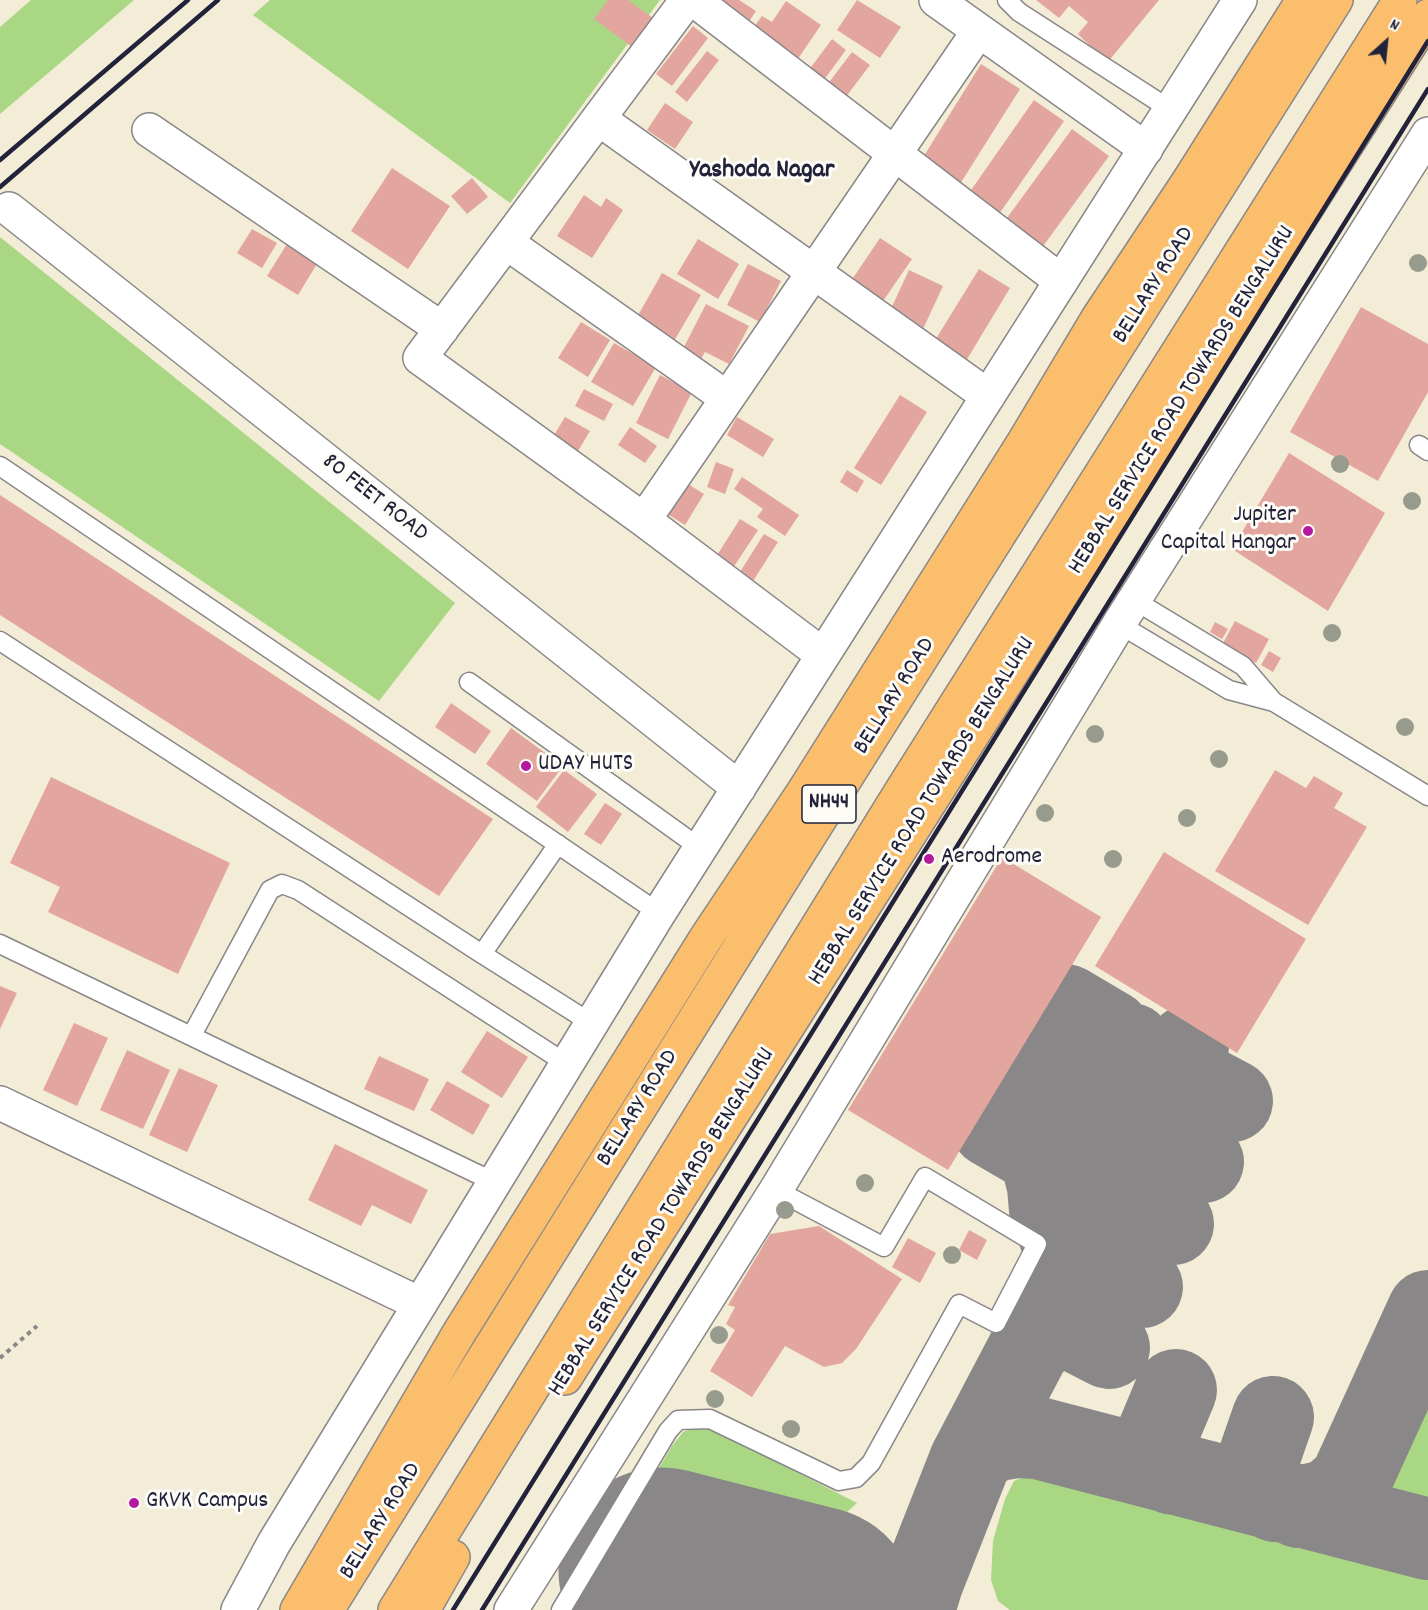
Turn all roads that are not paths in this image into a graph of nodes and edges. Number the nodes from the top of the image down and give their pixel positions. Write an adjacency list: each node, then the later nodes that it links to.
1 (687, 0): 12 (street)
2 (694, 0): 16 (street)
3 (936, 0): 10 (street)
4 (1007, 0): 11 (lane)
5 (1240, 0): 11 (street)
6 (1303, 0): 46 (highway)
7 (1336, 0): 47 (highway, BELLARY ROAD / NH44)
8 (1400, 0): 48 (highway, NH44)
9 (1428, 16): 49 (highway, HEBBAL SERVICE ROAD TOWARDS BENGALURU)
10 (978, 32): 15 (street); 16 (street)
11 (1171, 110): 15 (street)
12 (599, 119): 18 (street); 19 (street)
13 (149, 130): 21 (street)
14 (1428, 134): 26 (street)
15 (1146, 149): 20 (street)
16 (896, 153): 19 (street); 20 (street)
17 (9, 209): 31 (street, 80 FEET ROAD)
18 (507, 243): 21 (street); 23 (street)
19 (814, 270): 22 (street); 23 (street)
20 (1061, 281): 22 (street)
21 (442, 329): 25 (street)
22 (988, 396): 28 (street)
23 (727, 398): 25 (street)
24 (0, 466): 33 (lane)
25 (644, 520): 28 (street)
26 (1126, 612): 30 (lane); 30 (lane); 43 (street)
27 (0, 641): 37 (lane)
28 (823, 655): 31 (street)
29 (469, 682): 34 (lane)
30 (1274, 702): 32 (lane)
31 (739, 788): 34 (street)
32 (1428, 796)
33 (558, 844): 35 (lane); 37 (lane)
34 (700, 848): 35 (street)
35 (660, 913): 38 (street)
36 (0, 945): 39 (lane)
37 (482, 954): 38 (lane)
38 (591, 1023): 40 (street)
39 (192, 1035): 40 (lane); 42 (lane)
40 (567, 1064): 42 (street)
41 (0, 1103): 44 (street)
42 (494, 1182): 44 (street)
43 (776, 1190): 50 (street); 51 (lane)
44 (420, 1304): 45 (street)
45 (238, 1610)
46 (297, 1610)
47 (327, 1610)
48 (395, 1610)
49 (423, 1610)
50 (511, 1610)
51 (561, 1610)

